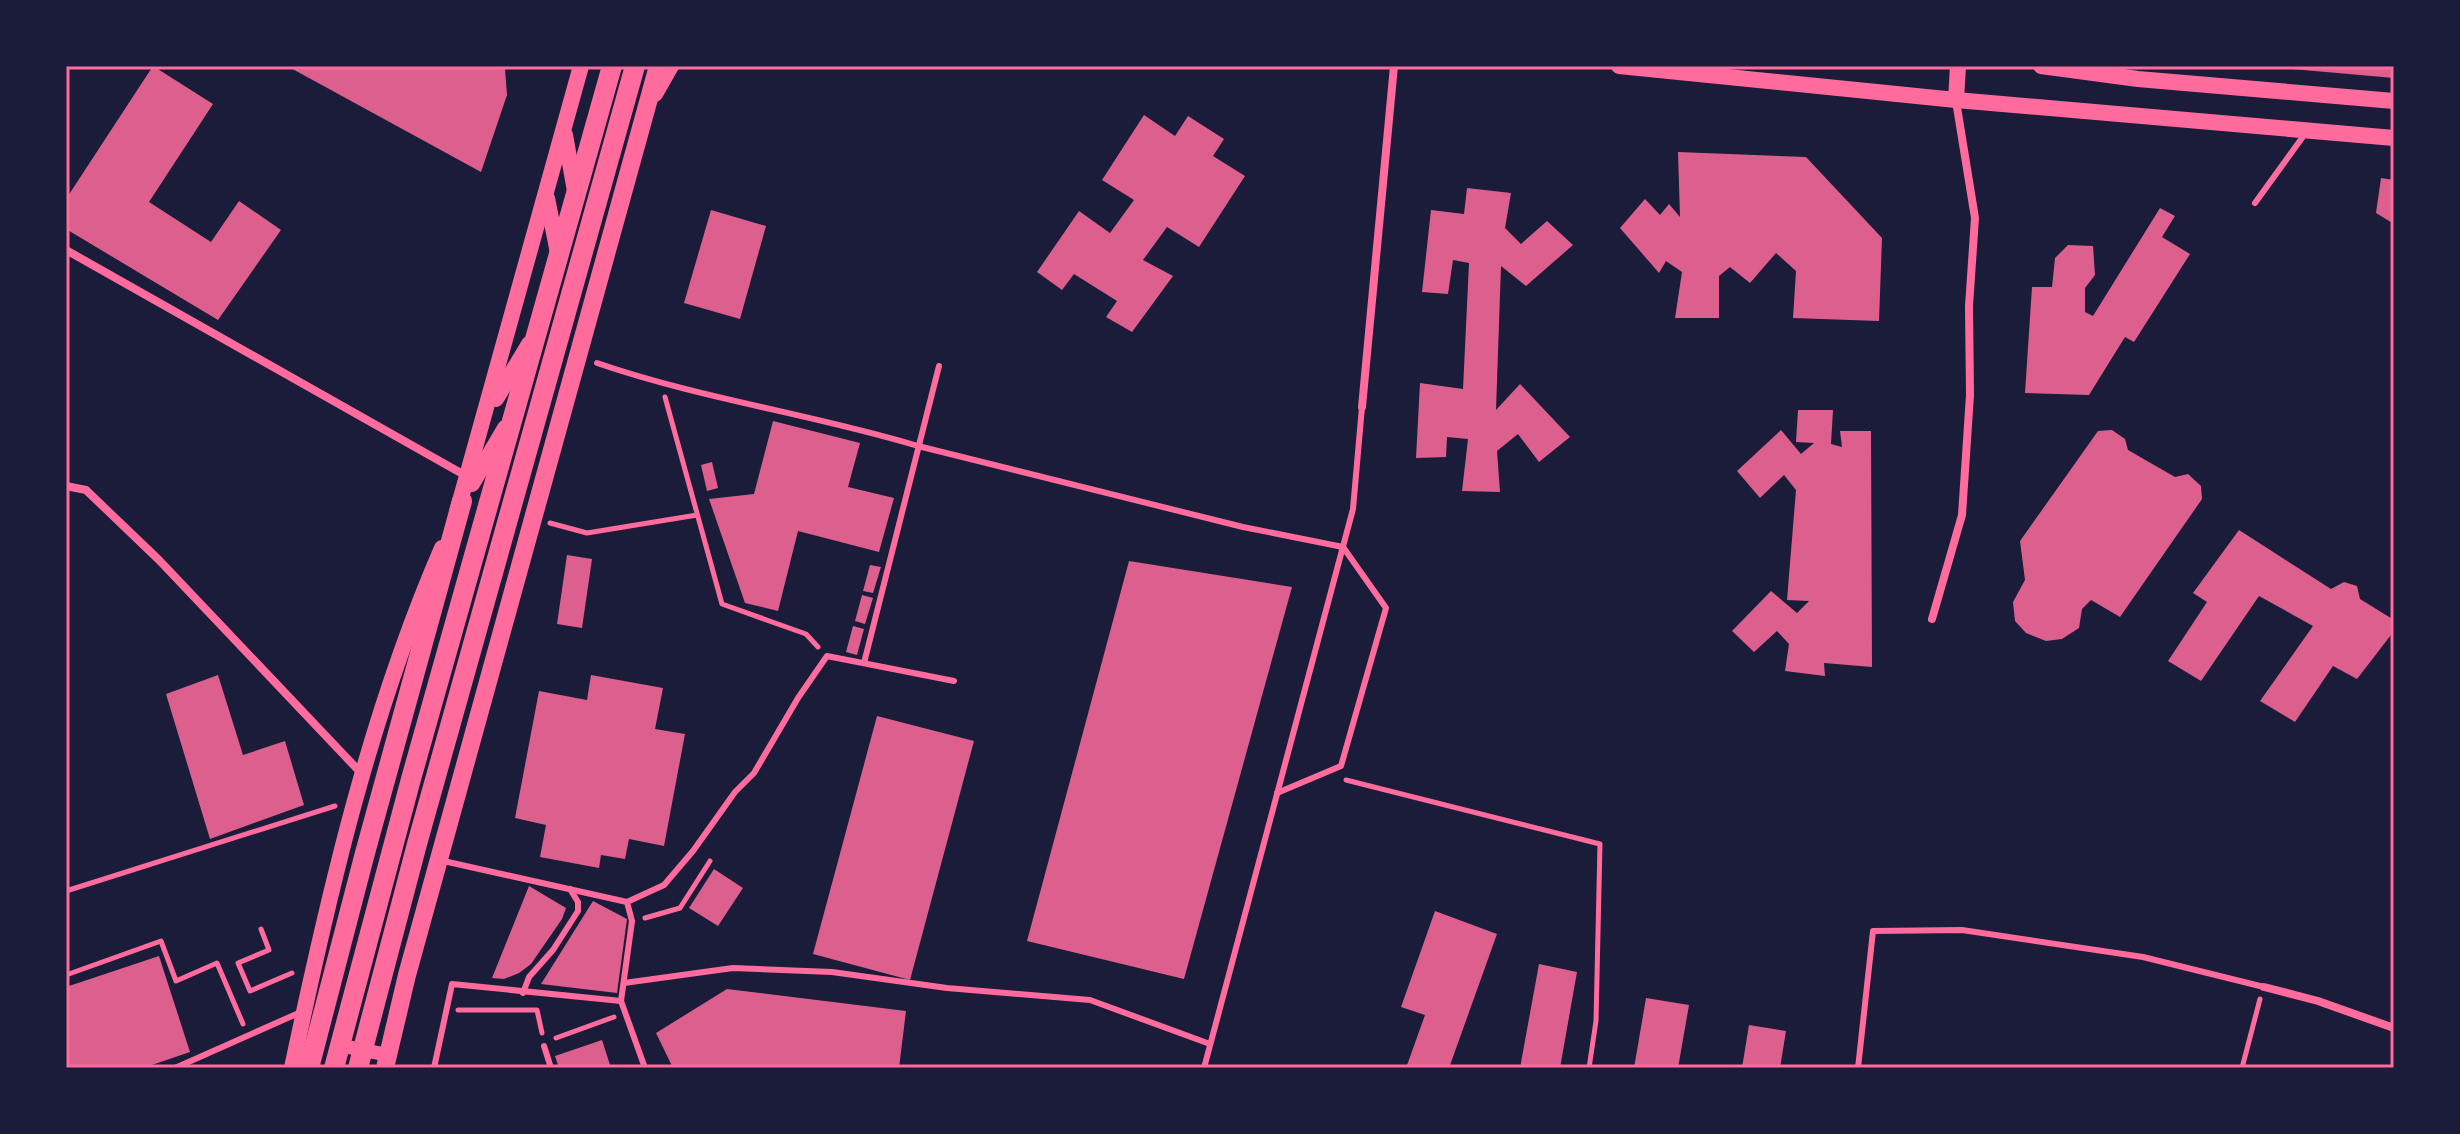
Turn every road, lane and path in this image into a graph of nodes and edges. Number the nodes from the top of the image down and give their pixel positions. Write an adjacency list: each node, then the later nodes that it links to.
1 (614, 66): 17 (main road); 68 (highway)
2 (635, 66): 69 (highway)
3 (658, 66): 12 (main road)
4 (671, 66): 12 (main road)
5 (1394, 66): 26 (street)
6 (1619, 66): 10 (main road)
7 (1958, 66): 10 (main road)
8 (2041, 66): 11 (main road)
9 (580, 67): 13 (main road)
10 (1956, 100): 14 (main road); 35 (street)
11 (2394, 101)
12 (645, 113): 33 (main road)
13 (563, 130): 16 (main road); 17 (main road)
14 (2308, 131): 15 (main road); 18 (lane)
15 (2394, 138)
16 (546, 192): 20 (main road); 27 (main road)
17 (577, 200): 20 (main road)
18 (2255, 203)
19 (66, 250): 29 (street)
20 (560, 260): 21 (main road)
21 (543, 322): 25 (main road); 27 (main road)
22 (597, 363): 24 (lane)
23 (939, 366): 28 (lane)
24 (662, 384): 28 (lane); 32 (path)
25 (521, 403): 31 (main road); 62 (main road)
26 (1362, 407): 34 (lane)
27 (486, 415): 29 (main road)
28 (918, 446): 34 (lane); 37 (lane)
29 (468, 477): 31 (main road)
30 (66, 486): 39 (street)
31 (462, 501): 39 (main road); 67 (highway)
32 (697, 515): 33 (path); 36 (path)
33 (534, 519): 43 (main road)
34 (1343, 547): 40 (lane); 41 (lane)
35 (1932, 619)
36 (827, 656): 37 (lane); 47 (lane)
37 (864, 663): 38 (lane)
38 (954, 681)
39 (362, 773): 42 (main road)
40 (1322, 774): 41 (lane); 74 (path)
41 (1277, 793): 61 (lane)
42 (355, 800): 46 (path); 50 (main road)
43 (439, 860): 45 (lane); 64 (main road)
44 (710, 861): 48 (path)
45 (570, 889): 47 (lane); 54 (lane)
46 (66, 891)
47 (627, 902): 48 (lane)
48 (632, 921): 52 (lane)
49 (261, 929): 50 (path)
50 (315, 964): 56 (main road)
51 (66, 975): 60 (path)
52 (624, 983): 55 (lane); 61 (lane)
53 (2264, 987): 59 (street); 75 (lane); 76 (path)
54 (523, 993): 55 (lane); 57 (lane)
55 (621, 1001): 72 (lane)
56 (304, 1010): 60 (lane); 66 (main road)
57 (447, 1010): 58 (path); 70 (lane)
58 (614, 1017)
59 (2394, 1028)
60 (248, 1034): 65 (lane)
61 (1210, 1044): 73 (lane)
62 (343, 1046): 64 (street); 68 (main road)
63 (544, 1046): 71 (lane)
64 (387, 1062)
65 (175, 1068)
66 (292, 1068)
67 (309, 1068)
68 (336, 1068)
69 (358, 1068)
70 (434, 1068)
71 (551, 1068)
72 (645, 1068)
73 (1204, 1068)
74 (1589, 1068)
75 (1858, 1068)
76 (2242, 1068)

